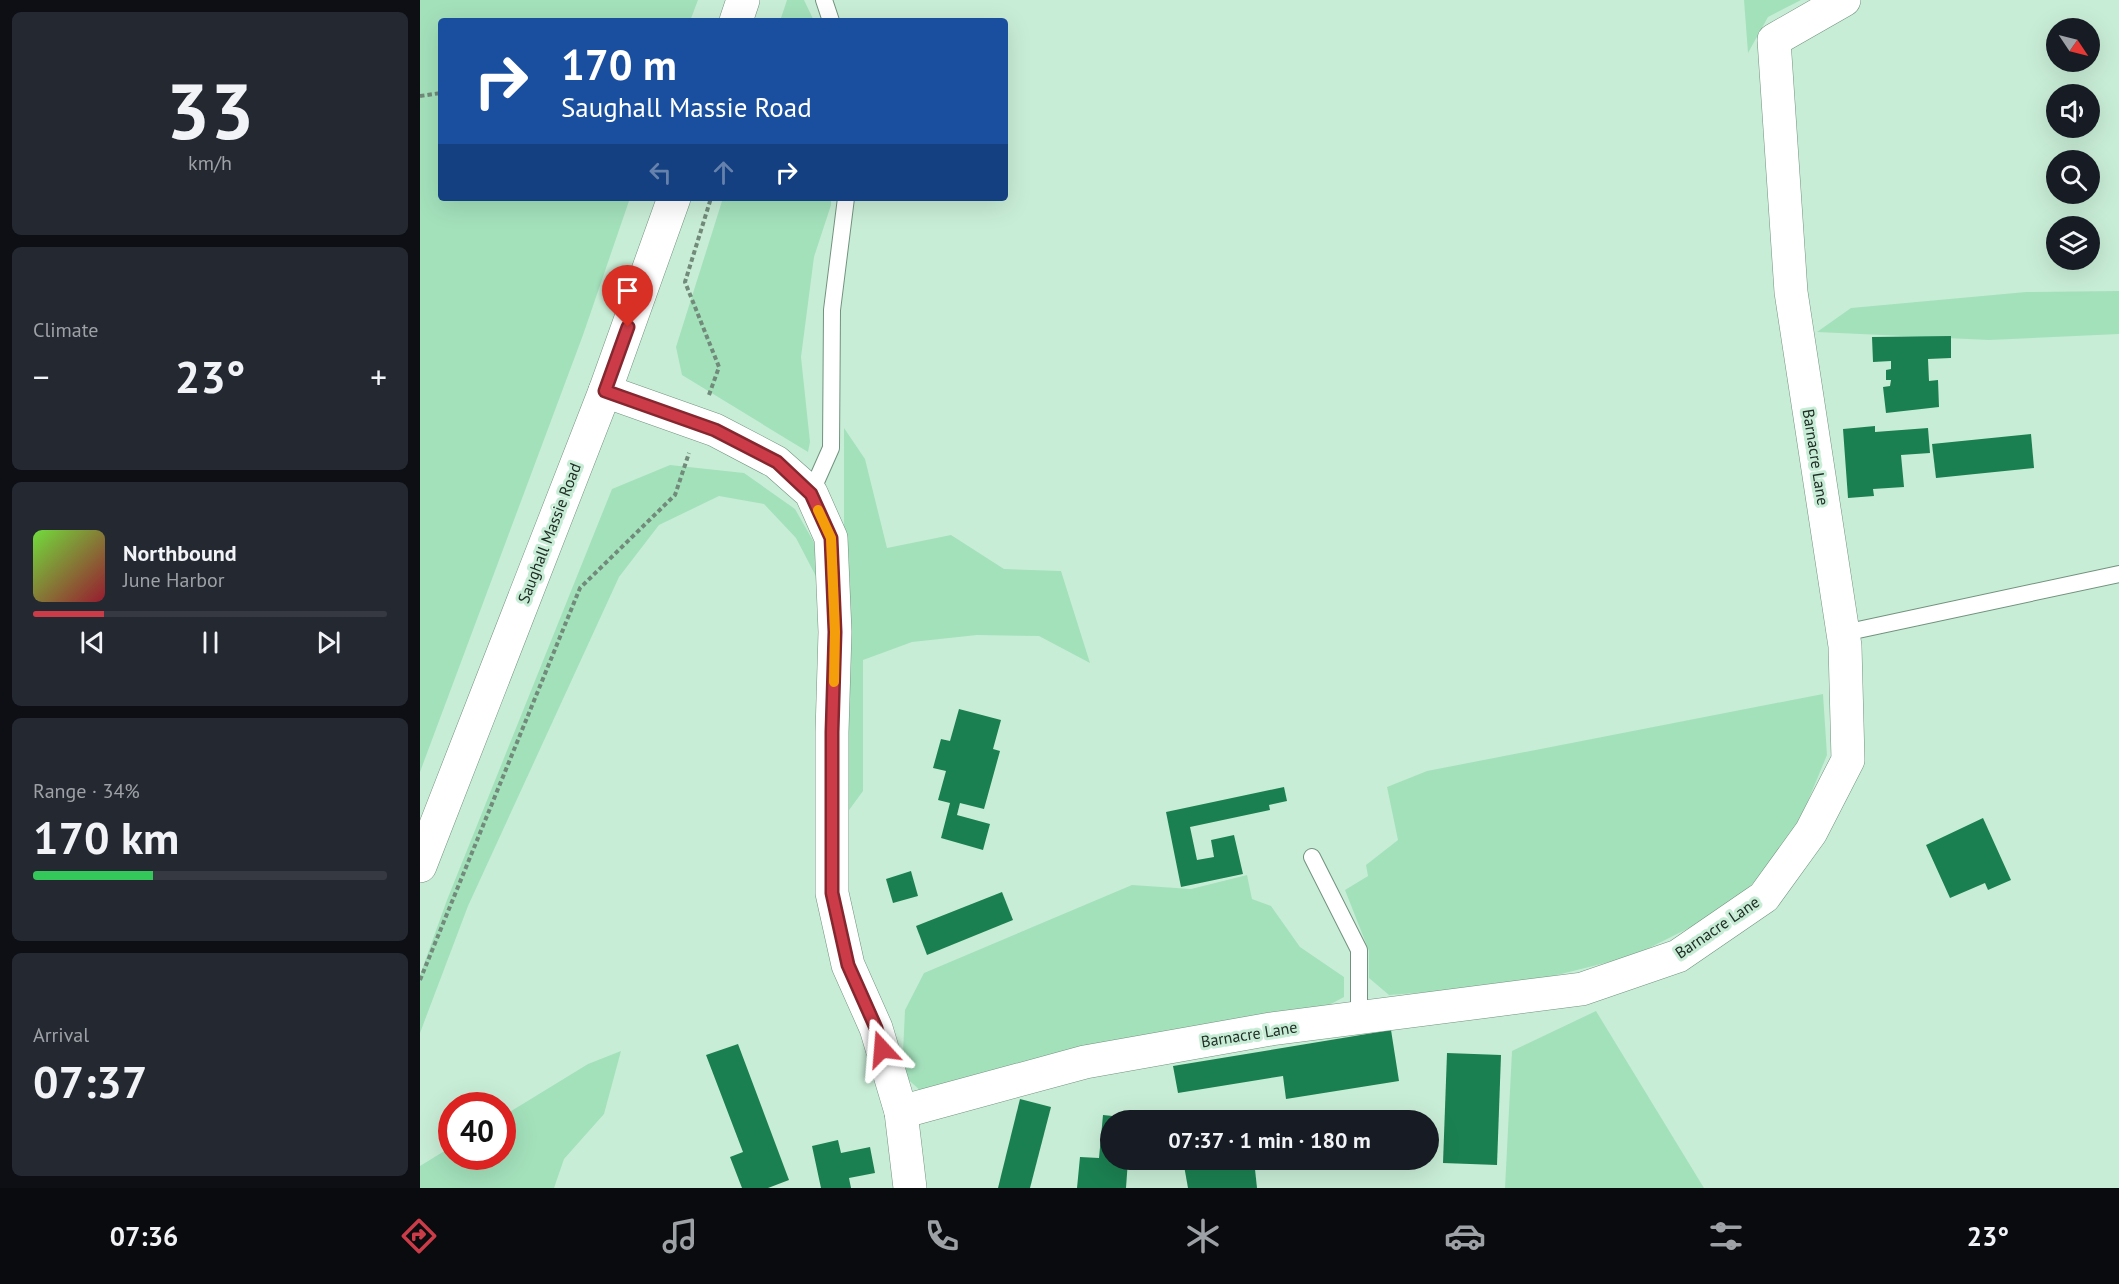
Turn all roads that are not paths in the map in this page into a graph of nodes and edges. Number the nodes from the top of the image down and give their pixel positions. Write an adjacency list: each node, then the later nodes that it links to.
1 (743, 0): 4 (street)
2 (824, 0): 5 (lane)
3 (1844, 0): 11 (street, Barnacre Lane)
4 (737, 18)
5 (830, 18)
6 (673, 201): 8 (street, Saughall Massie Road)
7 (846, 201): 9 (lane)
8 (605, 391): 9 (street); 13 (street, Saughall Massie Road)
9 (811, 494): 15 (street)
10 (2119, 574): 11 (lane)
11 (1844, 633): 14 (street, Barnacre Lane)
12 (1311, 857): 14 (lane)
13 (420, 866)
14 (1359, 1018): 15 (street, Barnacre Lane)
15 (901, 1112): 16 (street)
16 (910, 1188)

